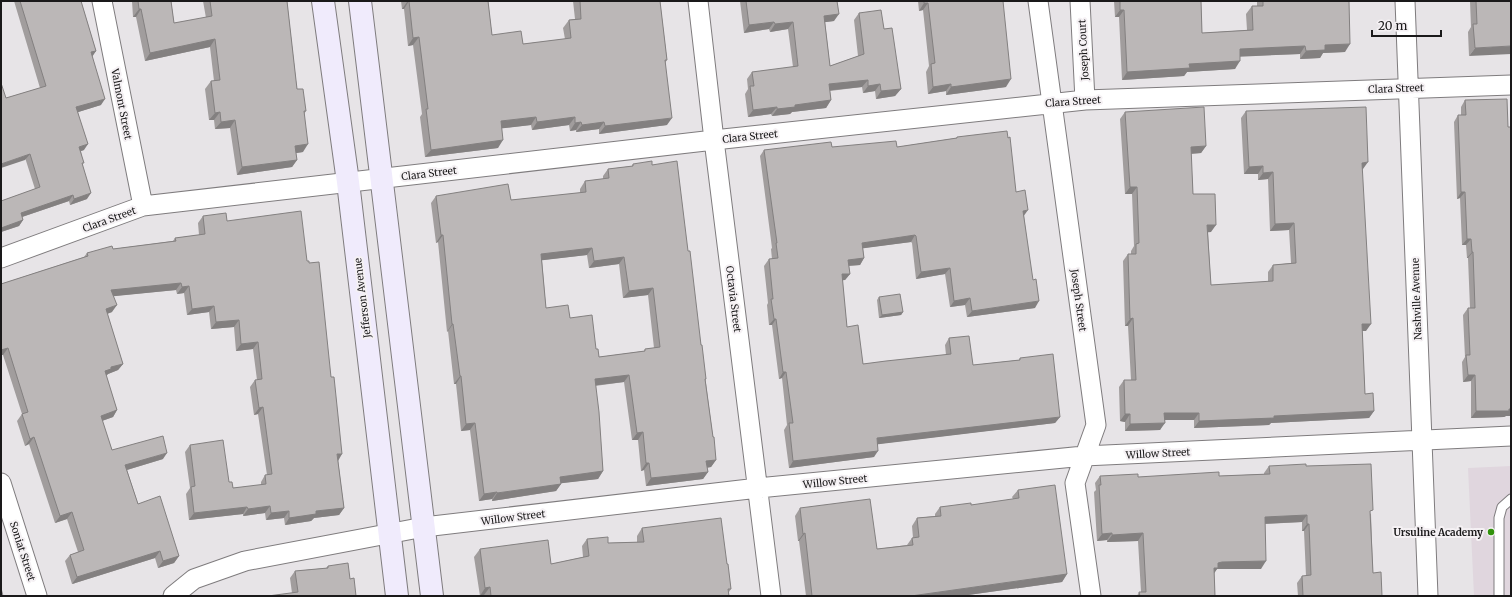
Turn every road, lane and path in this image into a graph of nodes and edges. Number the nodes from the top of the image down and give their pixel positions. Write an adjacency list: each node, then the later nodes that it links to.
1 (102, 1): 15 (street, Valmont Street)
2 (323, 1): 14 (street, Jefferson Avenue)
3 (360, 1): 13 (street)
4 (698, 1): 12 (street, Octavia Street)
5 (1038, 1): 11 (street, Joseph Street)
6 (1080, 1): 10 (street, Joseph Court)
7 (1405, 1): 9 (street, Nashville Avenue)
8 (1511, 85): 9 (street, Clara Street)
9 (1409, 88): 10 (street, Clara Street); 18 (street, Nashville Avenue)
10 (1086, 100): 11 (street, Clara Street)
11 (1052, 103): 12 (street, Clara Street); 19 (street, Joseph Street)
12 (714, 140): 13 (street, Clara Street); 21 (street, Octavia Street)
13 (381, 179): 14 (street, Clara Street); 23 (street)
14 (348, 182): 15 (street, Clara Street); 24 (street, Jefferson Avenue)
15 (143, 206): 16 (street, Clara Street)
16 (1, 258)
17 (1511, 436): 18 (street, Willow Street)
18 (1422, 440): 19 (street, Willow Street); 31 (street, Nashville Avenue)
19 (1084, 456): 21 (street, Willow Street); 30 (street, Joseph Street)
20 (1, 483): 25 (street, Soniat Street)
21 (758, 488): 23 (street, Willow Street); 29 (street, Octavia Street)
22 (1511, 500): 32 (lane)
23 (424, 527): 24 (street, Willow Street); 28 (street)
24 (389, 534): 26 (street, Willow Street); 27 (street, Jefferson Avenue)
25 (37, 596)
26 (173, 596)
27 (397, 596)
28 (432, 596)
29 (771, 596)
30 (1091, 596)
31 (1428, 596)
32 (1499, 596)

